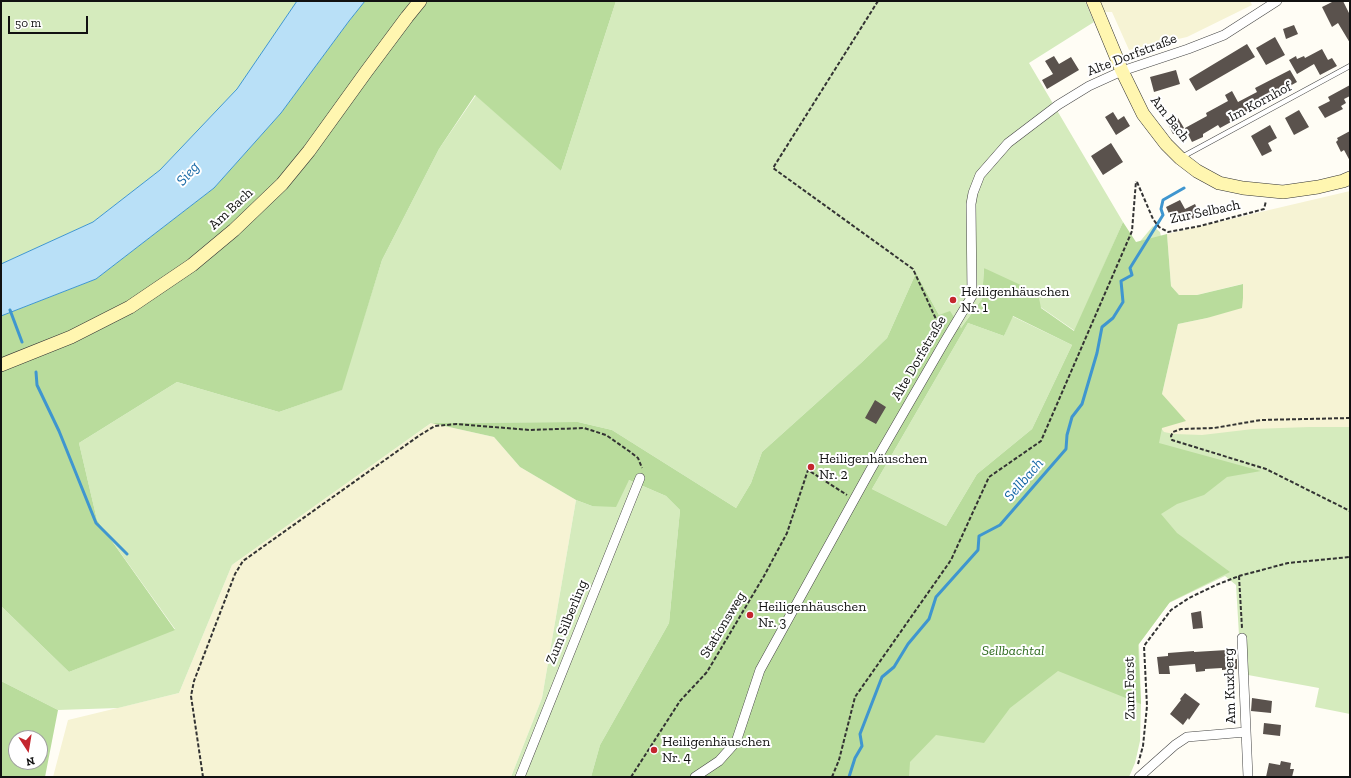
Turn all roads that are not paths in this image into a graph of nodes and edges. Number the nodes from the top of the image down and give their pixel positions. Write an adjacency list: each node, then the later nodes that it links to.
1 (420, 1): 8 (street, Am Bach)
2 (1093, 1): 5 (street, Am Bach)
3 (1277, 1): 5 (street, Alte Dorfstraße)
4 (1350, 66): 6 (lane, Im Kornhof)
5 (1122, 71): 6 (street, Am Bach); 14 (street, Alte Dorfstraße)
6 (1180, 158): 7 (street, Am Bach)
7 (1350, 178)
8 (1, 365)
9 (640, 478): 13 (street, Zum Silberling)
10 (1242, 638): 11 (street, Am Kuxberg)
11 (1246, 732): 12 (street); 15 (street)
12 (1138, 773)
13 (520, 777)
14 (695, 777)
15 (1248, 777)

